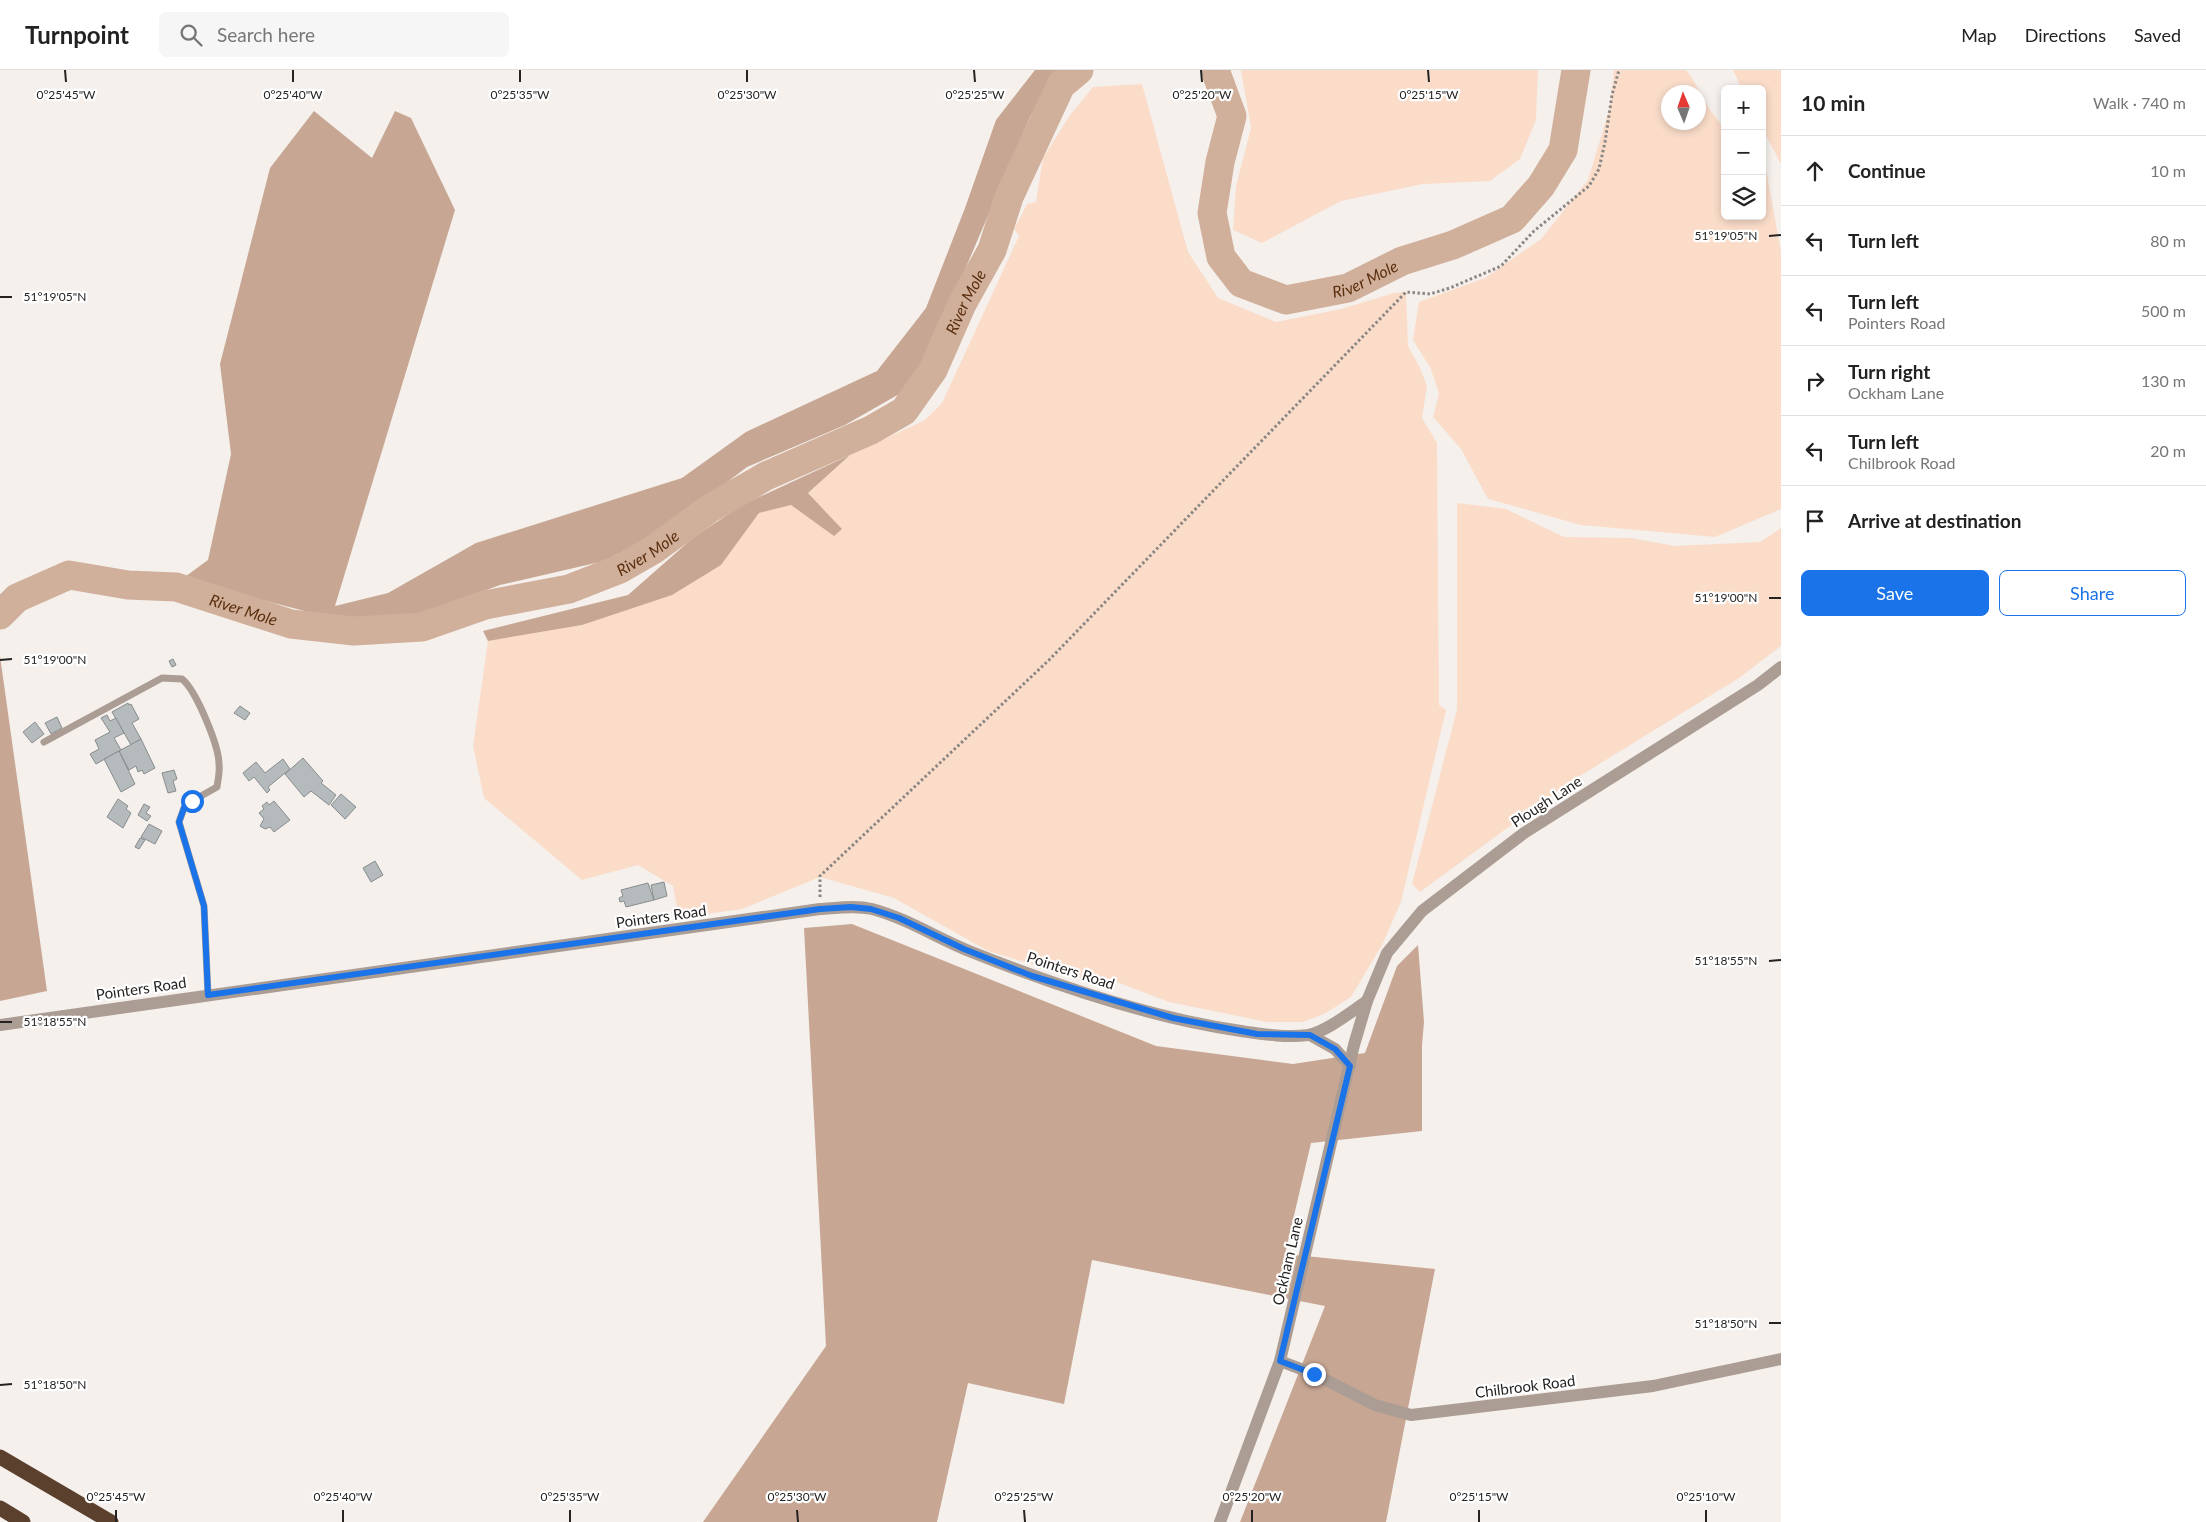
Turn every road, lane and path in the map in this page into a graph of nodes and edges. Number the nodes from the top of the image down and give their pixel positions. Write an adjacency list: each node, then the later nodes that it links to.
1 (1619, 70): 4 (path)
2 (1781, 667): 6 (street, Plough Lane)
3 (44, 742): 5 (lane)
4 (820, 909): 5 (street, Pointers Road); 8 (street, Pointers Road)
5 (208, 995): 7 (street, Pointers Road)
6 (1367, 1001): 8 (street, Pointers Road); 9 (street, Ockham Lane)
7 (0, 1025)
8 (1310, 1035): 9 (street, Pointers Road)
9 (1350, 1066): 11 (street, Ockham Lane)
10 (1781, 1359): 11 (street, Chilbrook Road)
11 (1280, 1361): 16 (street, Ockham Lane)
12 (0, 1457): 15 (highway)
13 (0, 1508): 14 (highway)
14 (24, 1522)
15 (111, 1522)
16 (1220, 1522)

